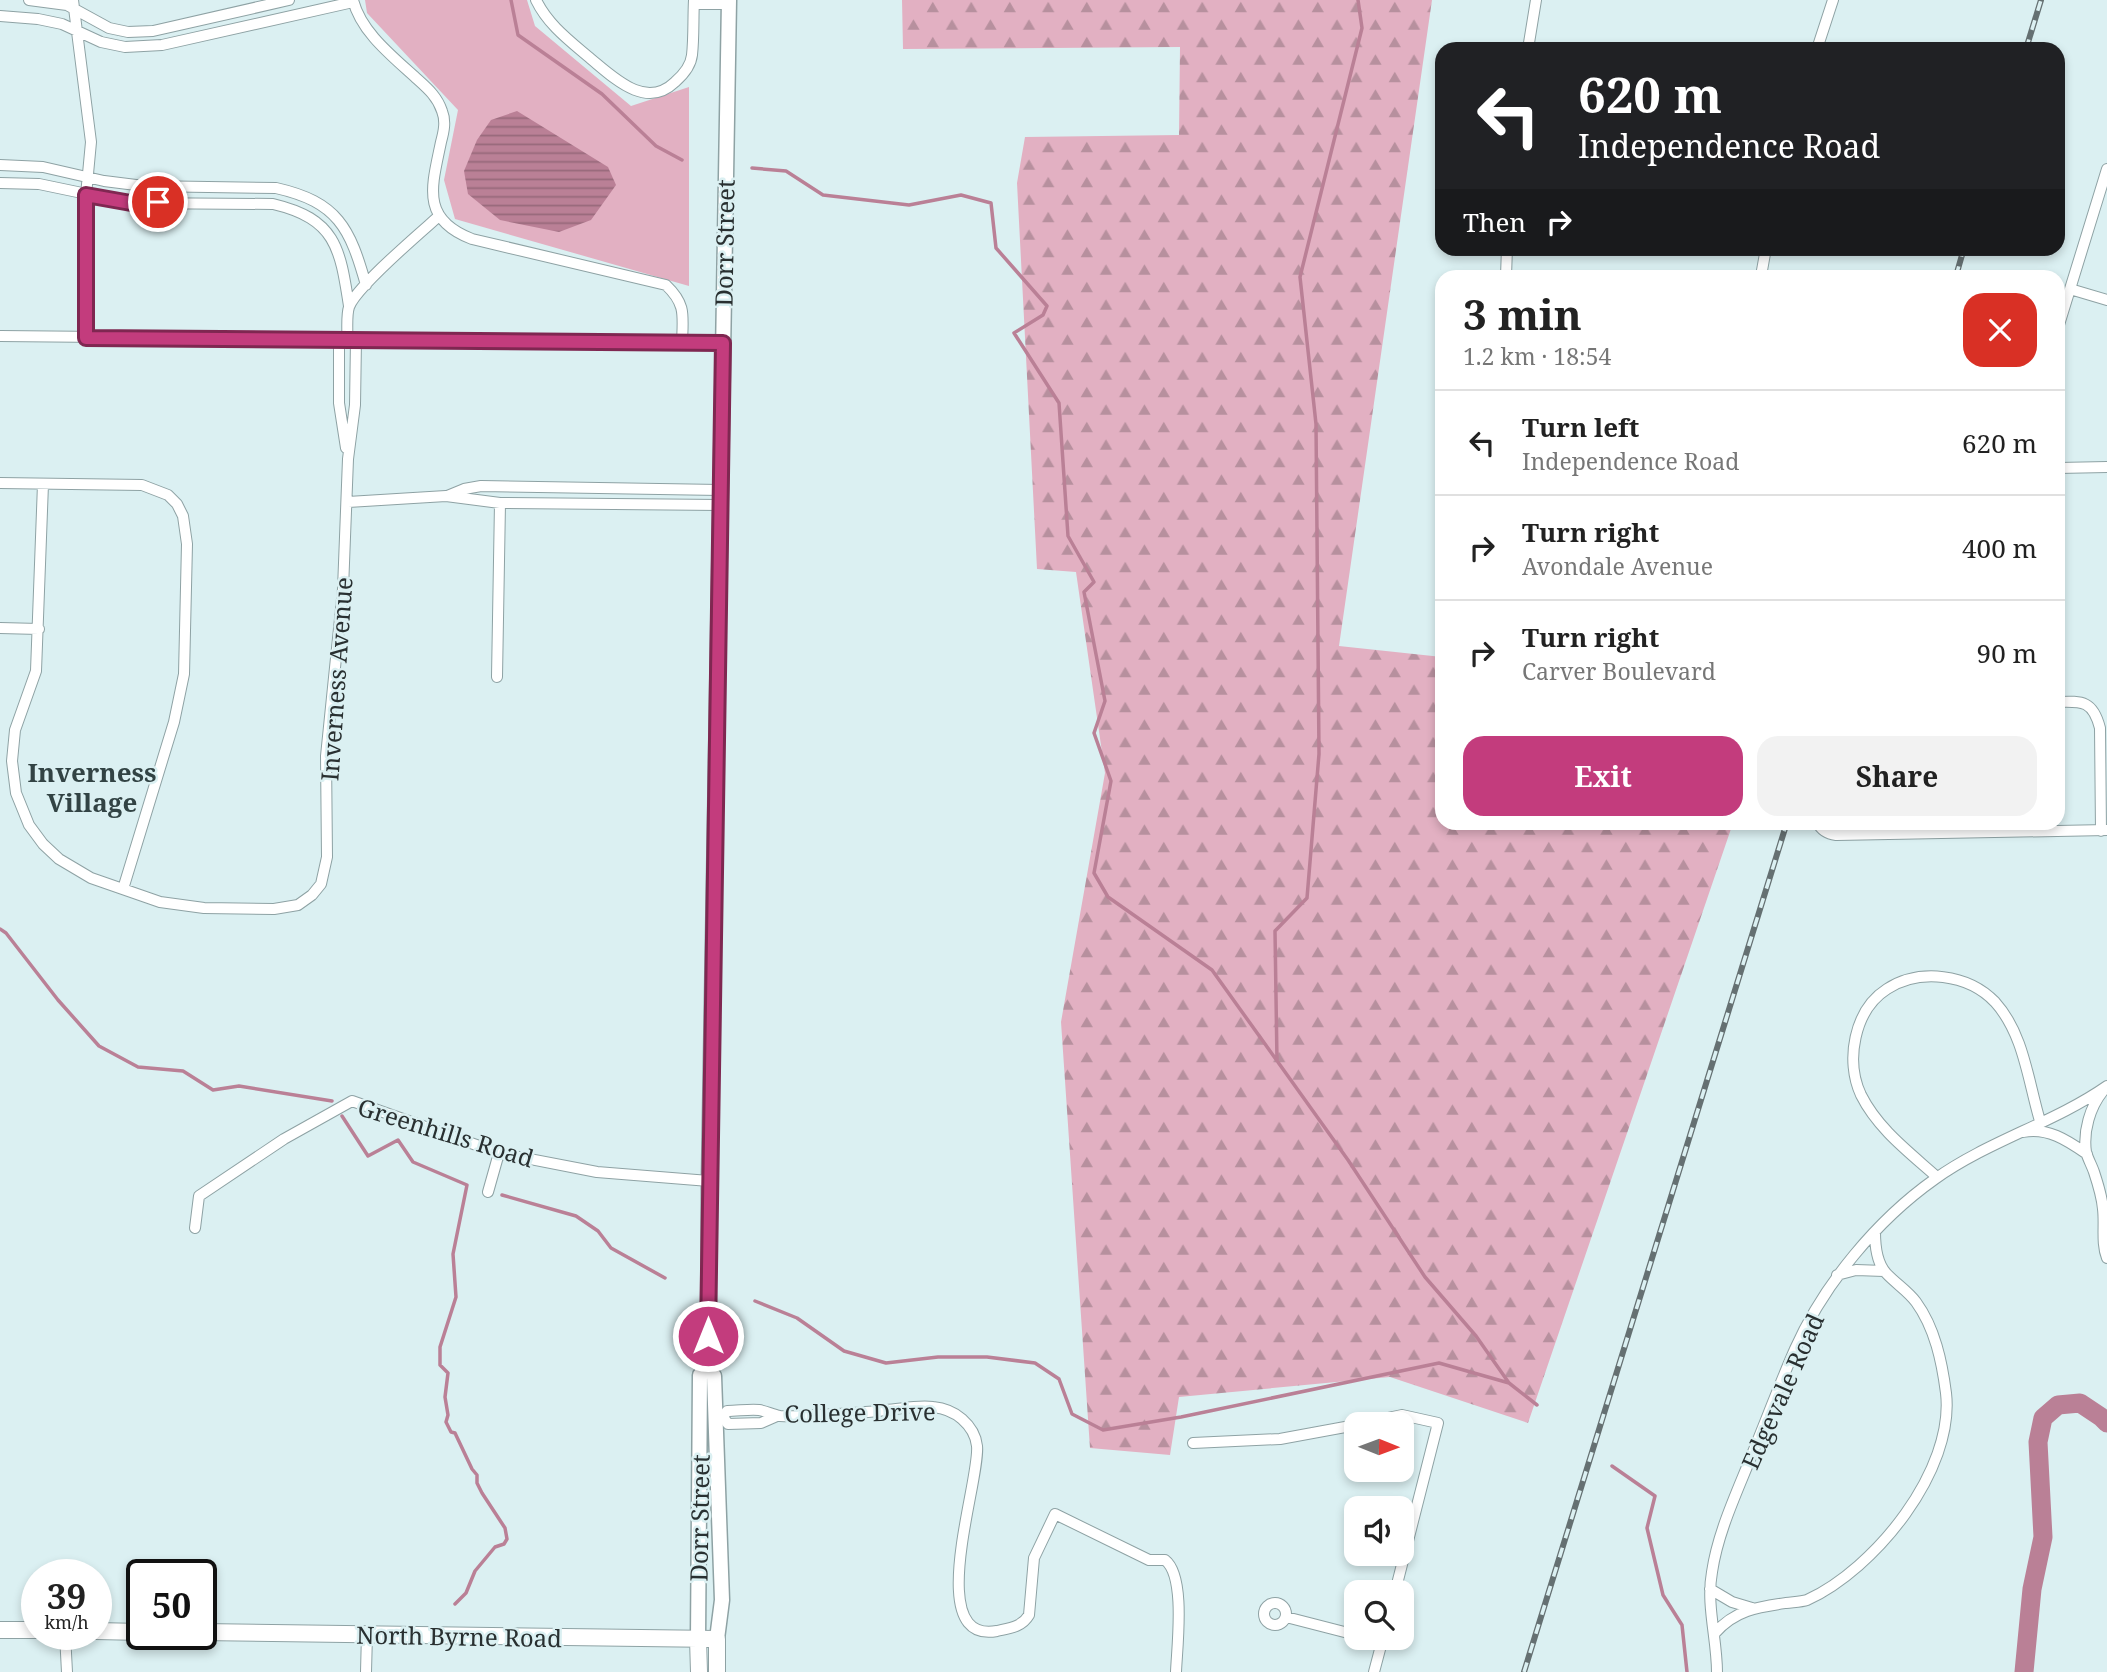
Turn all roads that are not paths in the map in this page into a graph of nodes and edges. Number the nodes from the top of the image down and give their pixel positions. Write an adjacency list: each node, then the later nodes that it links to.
1 (29, 0): 9 (street)
2 (289, 0): 9 (street)
3 (536, 0): 7 (street)
4 (1536, 0): 12 (street)
5 (1833, 0): 13 (street)
6 (353, 1): 11 (street); 19 (street)
7 (694, 2): 8 (street)
8 (729, 2): 29 (main road, Dorr Street)
9 (74, 5): 11 (street)
10 (0, 16): 11 (street)
11 (77, 33): 16 (street)
12 (1529, 42)
13 (1819, 42)
14 (0, 165): 16 (street)
15 (2107, 169): 21 (street)
16 (88, 177): 18 (street); 20 (street)
17 (0, 183): 18 (street, Inverness Avenue)
18 (86, 195): 24 (street, Inverness Avenue); 26 (street)
19 (439, 216): 20 (street); 28 (street)
20 (366, 285): 24 (street)
21 (2070, 289): 22 (street); 23 (street)
22 (2107, 300)
23 (2065, 305)
24 (349, 306): 27 (street, Inverness Avenue)
25 (0, 336): 26 (street)
26 (86, 338): 27 (street)
27 (347, 340): 28 (street); 30 (street, Inverness Avenue); 30 (street, Inverness Avenue)
28 (682, 342): 29 (street)
29 (723, 343): 37 (main road, Dorr Street)
30 (348, 459): 39 (street, Inverness Avenue)
31 (2107, 467): 32 (street)
32 (2065, 468)
33 (0, 483): 34 (street)
34 (43, 484): 44 (street); 49 (street)
35 (488, 486): 36 (street); 38 (street); 40 (street)
36 (511, 487): 37 (street); 41 (street)
37 (720, 490): 42 (main road, Dorr Street)
38 (446, 496): 39 (street); 40 (street)
39 (348, 502): 49 (street, Inverness Avenue)
40 (487, 502): 41 (street)
41 (506, 503): 42 (street); 45 (street)
42 (720, 505): 56 (main road, Dorr Street)
43 (0, 628): 44 (street)
44 (38, 629): 49 (street)
45 (497, 677)
46 (2065, 702): 48 (street)
47 (1823, 830): 48 (street)
48 (2104, 830)
49 (123, 889)
50 (2106, 1087): 51 (street, Edgevale Road); 54 (street)
51 (2040, 1121): 52 (street, Edgevale Road); 55 (street)
52 (2015, 1133): 54 (street); 55 (street, Edgevale Road)
53 (499, 1153): 56 (street, Greenhills Road); 57 (street); 58 (street, Greenhills Road)
54 (2087, 1153): 60 (street)
55 (1937, 1177): 59 (street, Edgevale Road)
56 (709, 1181): 63 (main road, Dorr Street)
57 (488, 1192)
58 (195, 1228)
59 (1875, 1232): 61 (street); 62 (street, Edgevale Road)
60 (2107, 1258)
61 (1884, 1271): 62 (street); 70 (street)
62 (1837, 1275): 69 (street, Edgevale Road)
63 (708, 1368): 64 (main road, Dorr Street); 78 (main road, Dorr Street)
64 (719, 1417): 79 (main road, Dorr Street); 86 (street, College Drive)
65 (1414, 1418): 68 (street)
66 (1344, 1428): 67 (street)
67 (1194, 1443)
68 (1398, 1580)
69 (1710, 1589): 70 (street); 76 (street, Edgevale Road)
70 (1752, 1608): 76 (street)
71 (1286, 1617): 75 (street)
72 (0, 1630): 73 (main road)
73 (21, 1630)
74 (217, 1632): 77 (main road, North Byrne Road)
75 (1344, 1632)
76 (1715, 1633): 88 (street, Edgevale Road)
77 (367, 1634): 78 (main road, North Byrne Road); 83 (street)
78 (698, 1639): 79 (main road, North Byrne Road); 84 (main road, Dorr Street)
79 (717, 1639): 85 (main road, Dorr Street)
80 (66, 1650): 82 (street)
81 (1380, 1650): 87 (street)
82 (67, 1672)
83 (366, 1672)
84 (699, 1672)
85 (717, 1672)
86 (1176, 1672)
87 (1374, 1672)
88 (1717, 1672)

